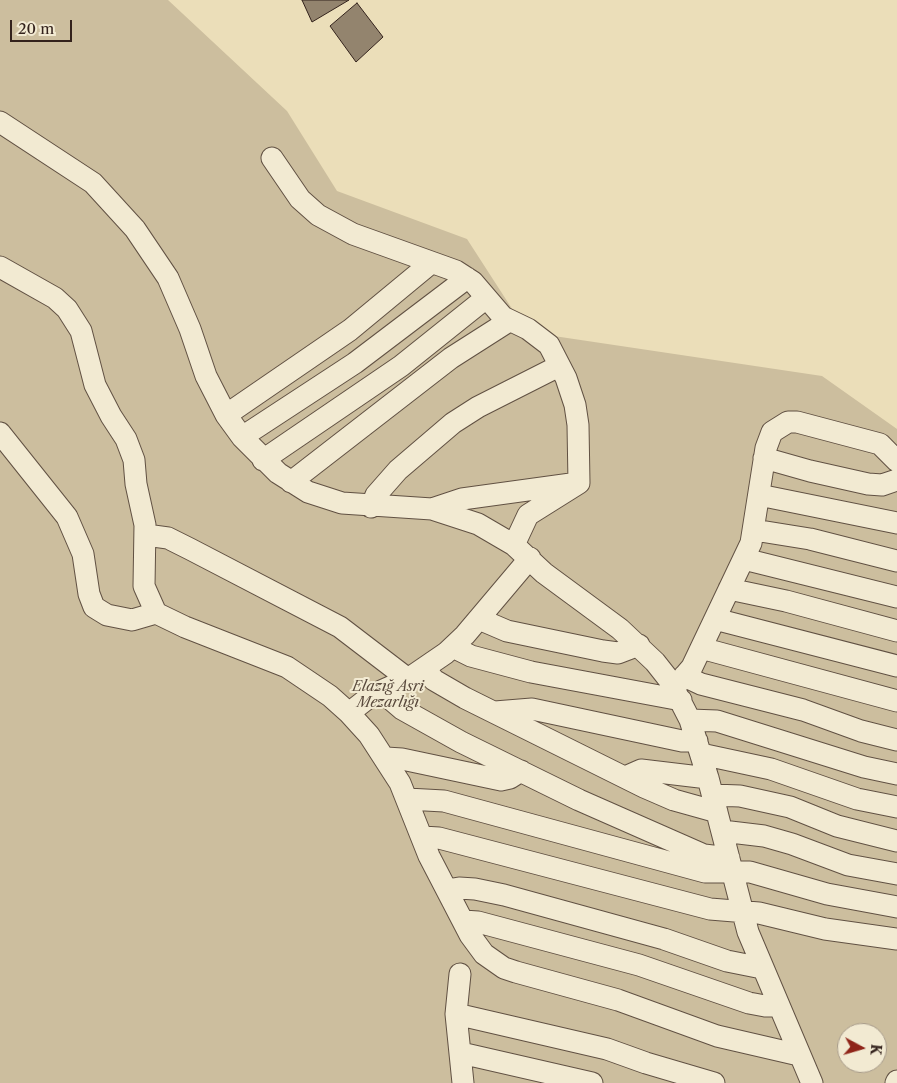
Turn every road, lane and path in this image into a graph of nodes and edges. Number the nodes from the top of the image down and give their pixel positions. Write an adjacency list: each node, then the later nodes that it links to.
1 (0, 122): 9 (lane)
2 (272, 158): 3 (lane)
3 (431, 263): 5 (lane); 9 (lane)
4 (0, 267): 23 (lane)
5 (467, 278): 6 (lane); 11 (lane)
6 (486, 298): 7 (lane); 13 (lane)
7 (509, 321): 8 (lane); 16 (lane)
8 (559, 366): 17 (lane); 19 (lane)
9 (226, 415): 11 (lane)
10 (0, 432): 29 (lane)
11 (242, 436): 13 (lane)
12 (764, 458): 14 (lane); 15 (lane); 18 (lane)
13 (263, 460): 16 (lane)
14 (897, 461)
15 (897, 480)
16 (292, 482): 19 (lane)
17 (579, 483): 20 (lane); 24 (lane)
18 (759, 495): 21 (lane); 22 (lane)
19 (372, 507): 20 (lane)
20 (432, 510): 24 (lane)
21 (897, 523)
22 (754, 530): 25 (lane); 26 (lane)
23 (146, 535): 29 (lane); 37 (lane)
24 (522, 552): 30 (lane); 33 (lane)
25 (744, 559): 27 (lane); 28 (lane)
26 (897, 561)
27 (729, 589): 31 (lane); 32 (lane)
28 (897, 597)
29 (156, 612): 42 (lane)
30 (479, 619): 33 (lane); 34 (lane)
31 (715, 619): 35 (lane); 36 (lane)
32 (897, 631)
33 (639, 645): 38 (lane)
34 (453, 647): 37 (lane); 38 (lane)
35 (701, 648): 38 (lane); 40 (lane)
36 (897, 666)
37 (417, 674): 39 (lane); 41 (lane)
38 (679, 688): 43 (lane); 44 (lane)
39 (381, 691): 42 (lane); 47 (lane)
40 (897, 701)
41 (494, 712): 45 (lane); 49 (lane)
42 (350, 713): 46 (lane)
43 (690, 720): 45 (lane); 48 (lane)
44 (897, 740)
45 (699, 748): 51 (lane); 52 (lane)
46 (386, 758): 47 (lane); 50 (lane)
47 (521, 771): 55 (lane)
48 (897, 774)
49 (625, 777): 51 (lane); 51 (lane)
50 (406, 800): 53 (lane); 55 (lane)
51 (715, 804): 54 (lane); 55 (lane); 56 (lane)
52 (897, 807)
53 (422, 837): 57 (lane); 59 (lane)
54 (897, 841)
55 (731, 865): 58 (lane); 59 (lane)
56 (897, 874)
57 (447, 890): 60 (lane); 62 (lane)
58 (897, 907)
59 (743, 913): 61 (lane); 62 (lane)
60 (463, 921): 64 (lane); 67 (lane)
61 (897, 939)
62 (762, 968): 64 (lane)
63 (460, 974): 65 (lane)
64 (779, 1006): 67 (lane)
65 (456, 1014): 66 (lane); 70 (lane)
66 (461, 1053): 68 (lane); 69 (lane)
67 (799, 1055): 71 (lane)
68 (463, 1083)
69 (592, 1083)
70 (714, 1083)
71 (812, 1083)

